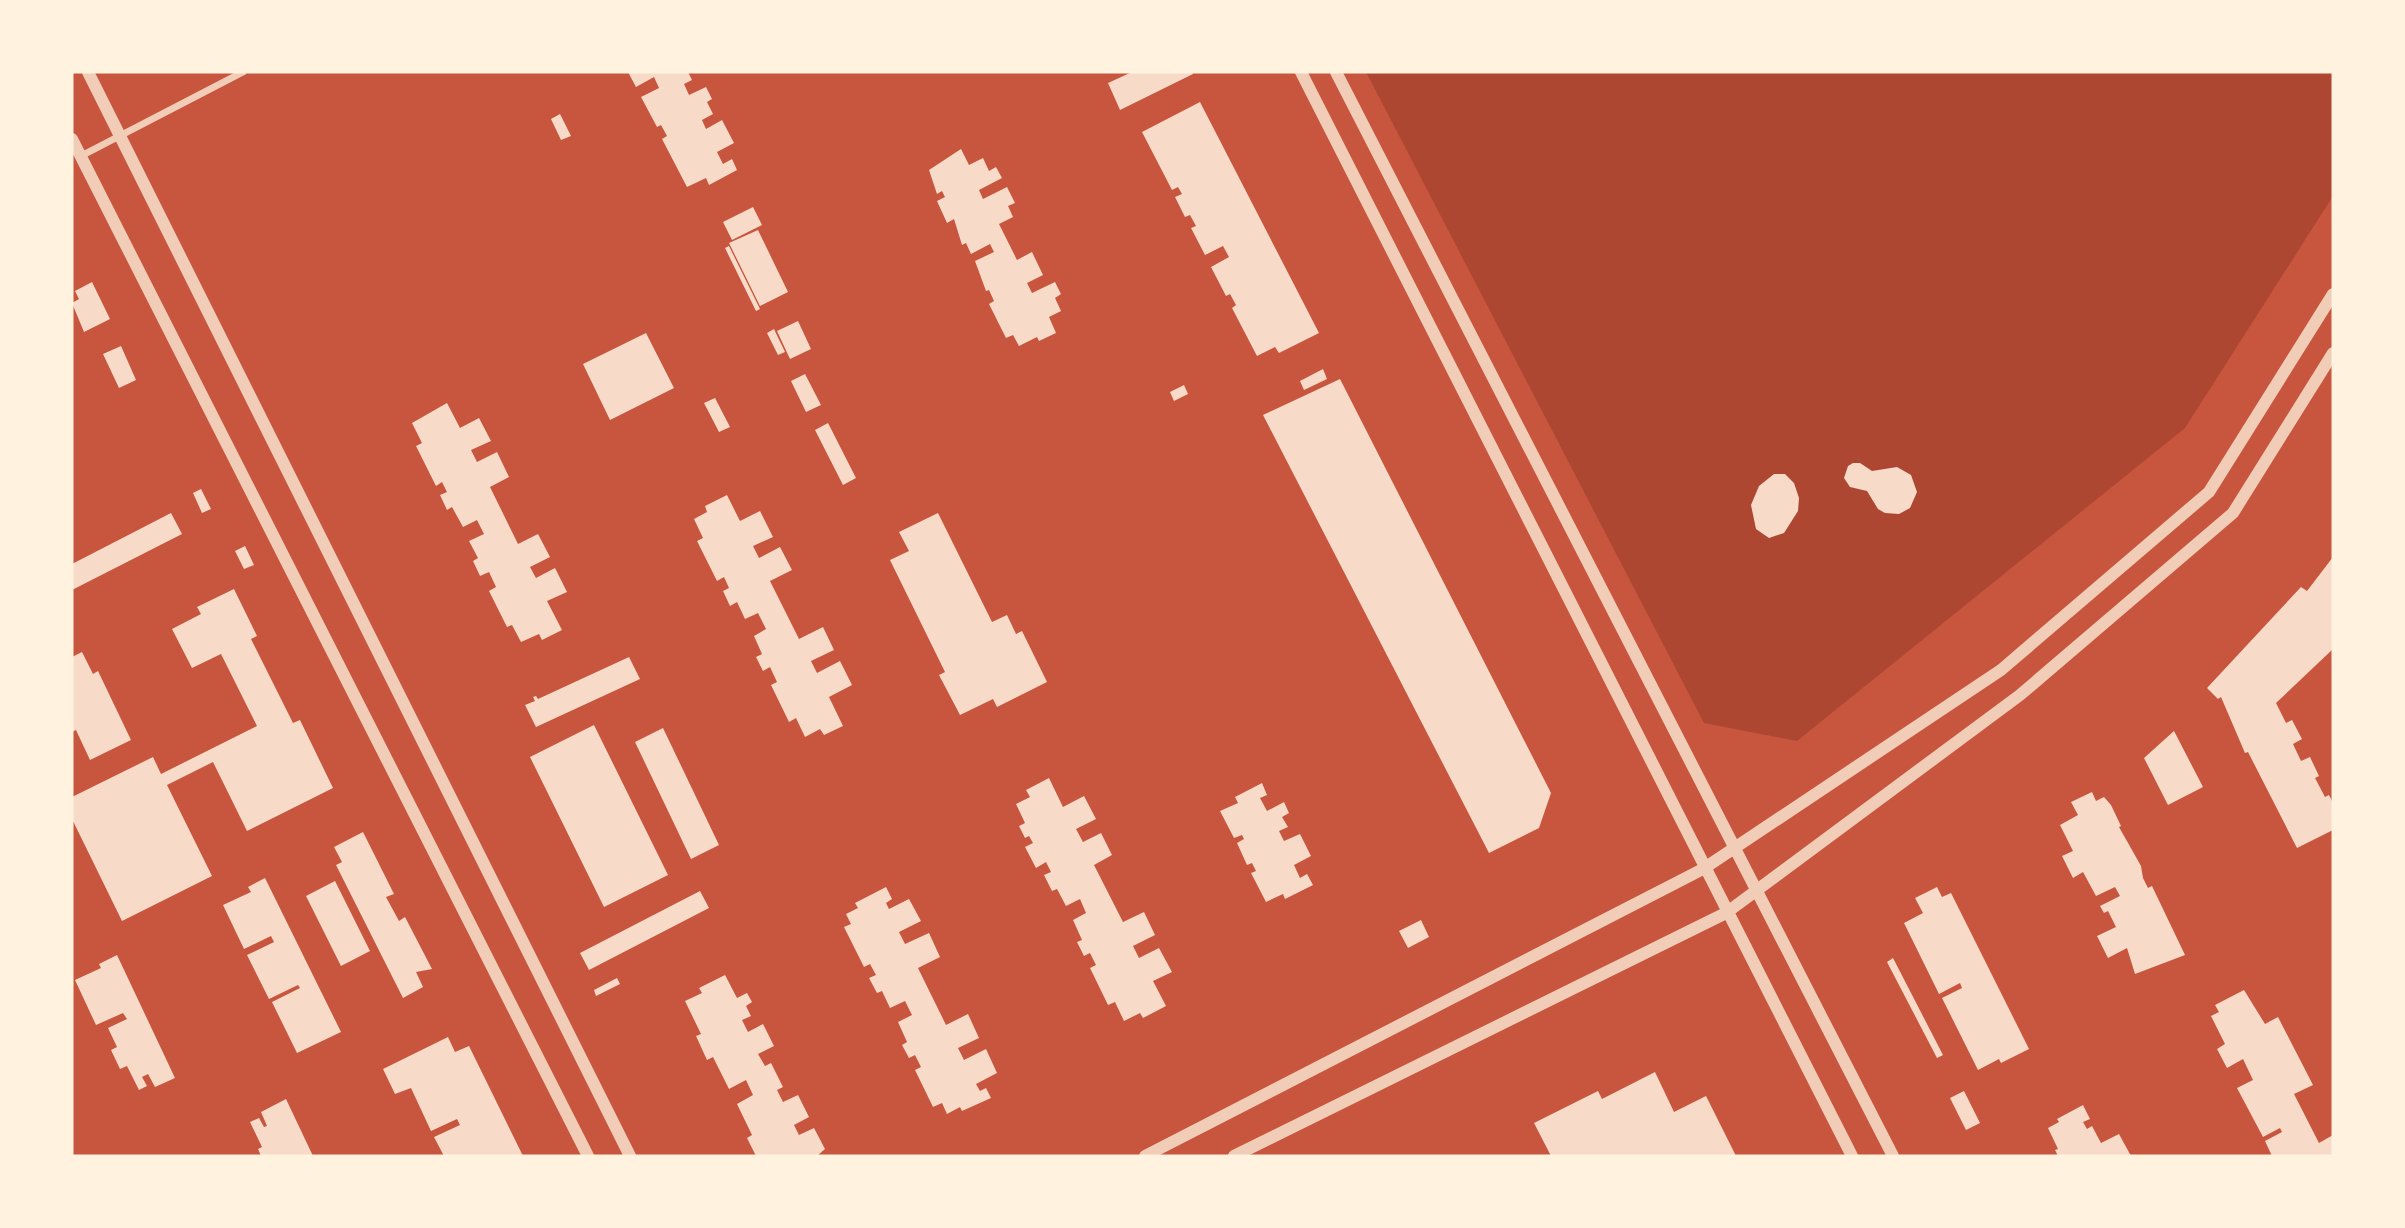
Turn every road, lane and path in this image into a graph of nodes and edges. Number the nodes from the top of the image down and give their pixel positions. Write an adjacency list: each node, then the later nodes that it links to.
1 (88, 72): 5 (street)
2 (243, 72): 5 (street)
3 (1301, 72): 11 (street)
4 (1336, 72): 10 (street)
5 (121, 135): 7 (street); 15 (street)
6 (72, 139): 7 (street)
7 (81, 156): 14 (street)
8 (2333, 294): 10 (street)
9 (2333, 353): 12 (street)
10 (1734, 849): 11 (street); 12 (street)
11 (1703, 869): 13 (street); 16 (street)
12 (1755, 890): 13 (street); 19 (street)
13 (1726, 913): 17 (street); 18 (street)
14 (588, 1156)
15 (630, 1156)
16 (1144, 1156)
17 (1234, 1156)
18 (1852, 1156)
19 (1893, 1156)

